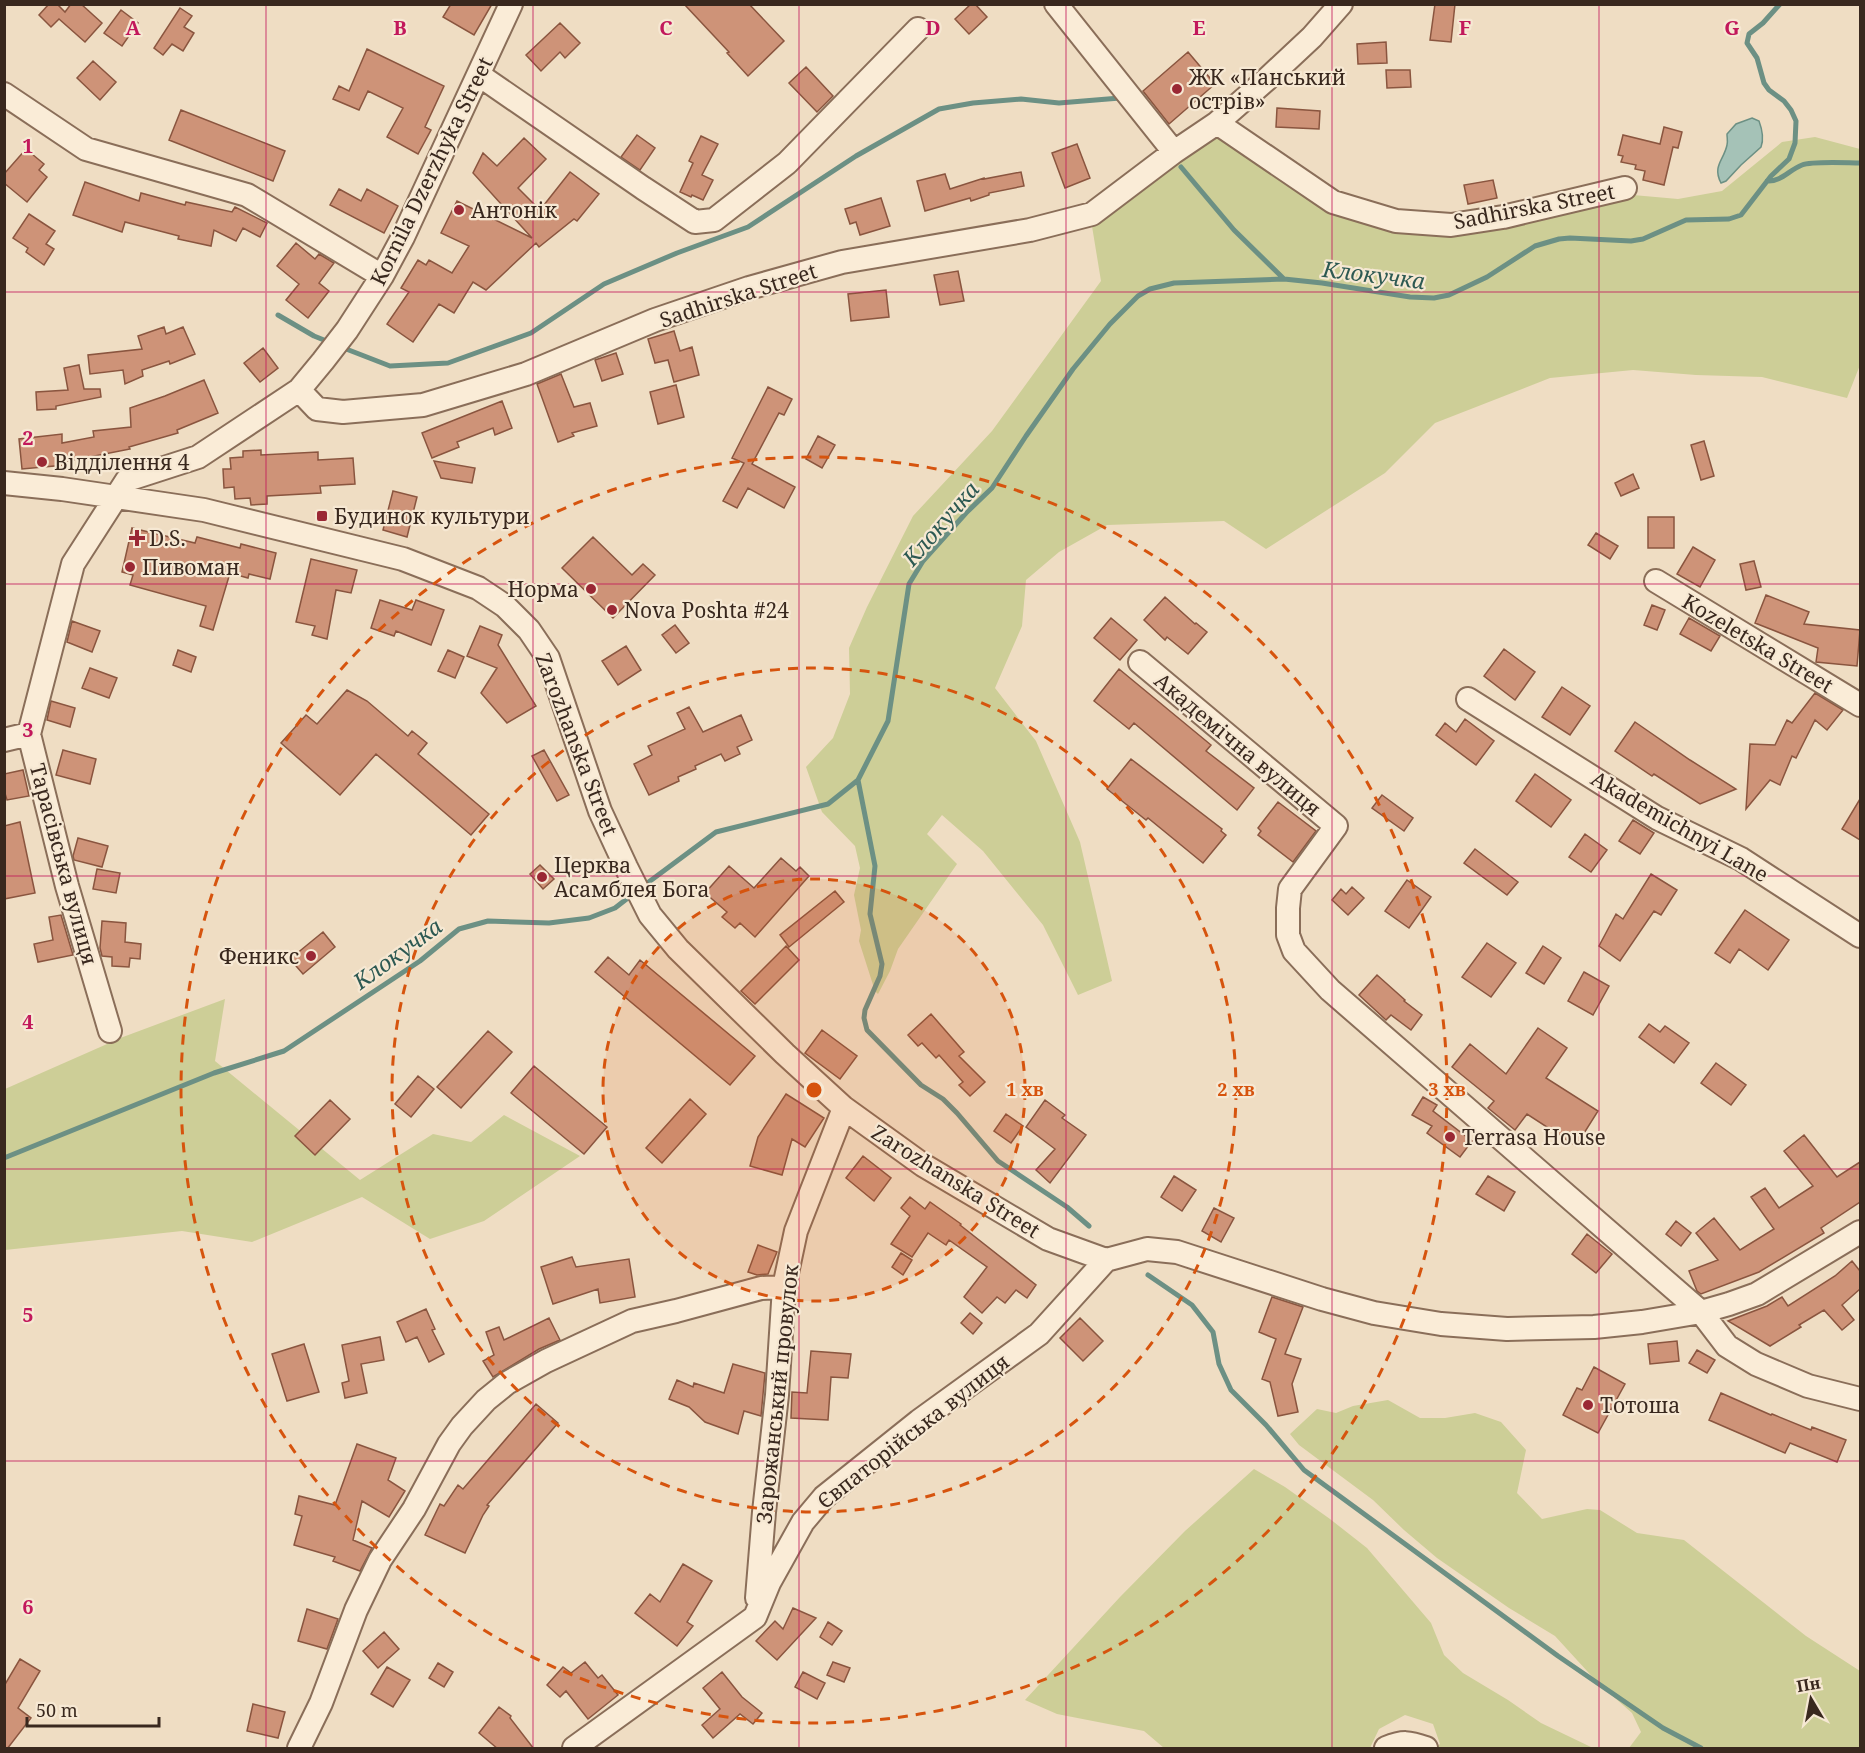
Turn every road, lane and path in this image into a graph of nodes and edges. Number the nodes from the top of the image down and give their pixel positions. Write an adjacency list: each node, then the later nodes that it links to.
1 (1056, 4): 8 (street)
2 (1341, 4): 7 (street, Sadhirska Street)
3 (509, 5): 5 (street, Kornila Dzerzhyka Street)
4 (918, 29): 5 (street)
5 (479, 75): 10 (street, Kornila Dzerzhyka Street)
6 (4, 94): 10 (street)
7 (1217, 123): 8 (street, Sadhirska Street); 9 (street, Sadhirska Street)
8 (1174, 152): 11 (street, Sadhirska Street)
9 (1625, 188)
10 (382, 276): 11 (street, Kornila Dzerzhyka Street)
11 (298, 390): 13 (street, Тарасівська вулиця)
12 (4, 483): 13 (street, Zarozhanska Street)
13 (116, 497): 18 (street, Тарасівська вулиця); 22 (street, Zarozhanska Street)
14 (1656, 581): 17 (street, Kozeletska Street)
15 (1140, 662): 26 (street, Академічна вулиця)
16 (1468, 699): 20 (street, Akademichnyi Lane)
17 (1860, 705)
18 (29, 734): 19 (street); 21 (street, Тарасівська вулиця)
19 (4, 740)
20 (1860, 936)
21 (110, 1031)
22 (844, 1108): 24 (street, Zarozhanska Street); 25 (street, Зарожанський провулок)
23 (1860, 1233): 26 (street)
24 (1106, 1260): 26 (street); 28 (street, Євпаторійська вулиця)
25 (784, 1287): 28 (street, Зарожанський провулок); 30 (street)
26 (1701, 1312): 27 (street)
27 (1860, 1399)
28 (755, 1617): 31 (street)
29 (1386, 1748): 32 (street)
30 (299, 1749)
31 (574, 1749)
32 (1426, 1749)

